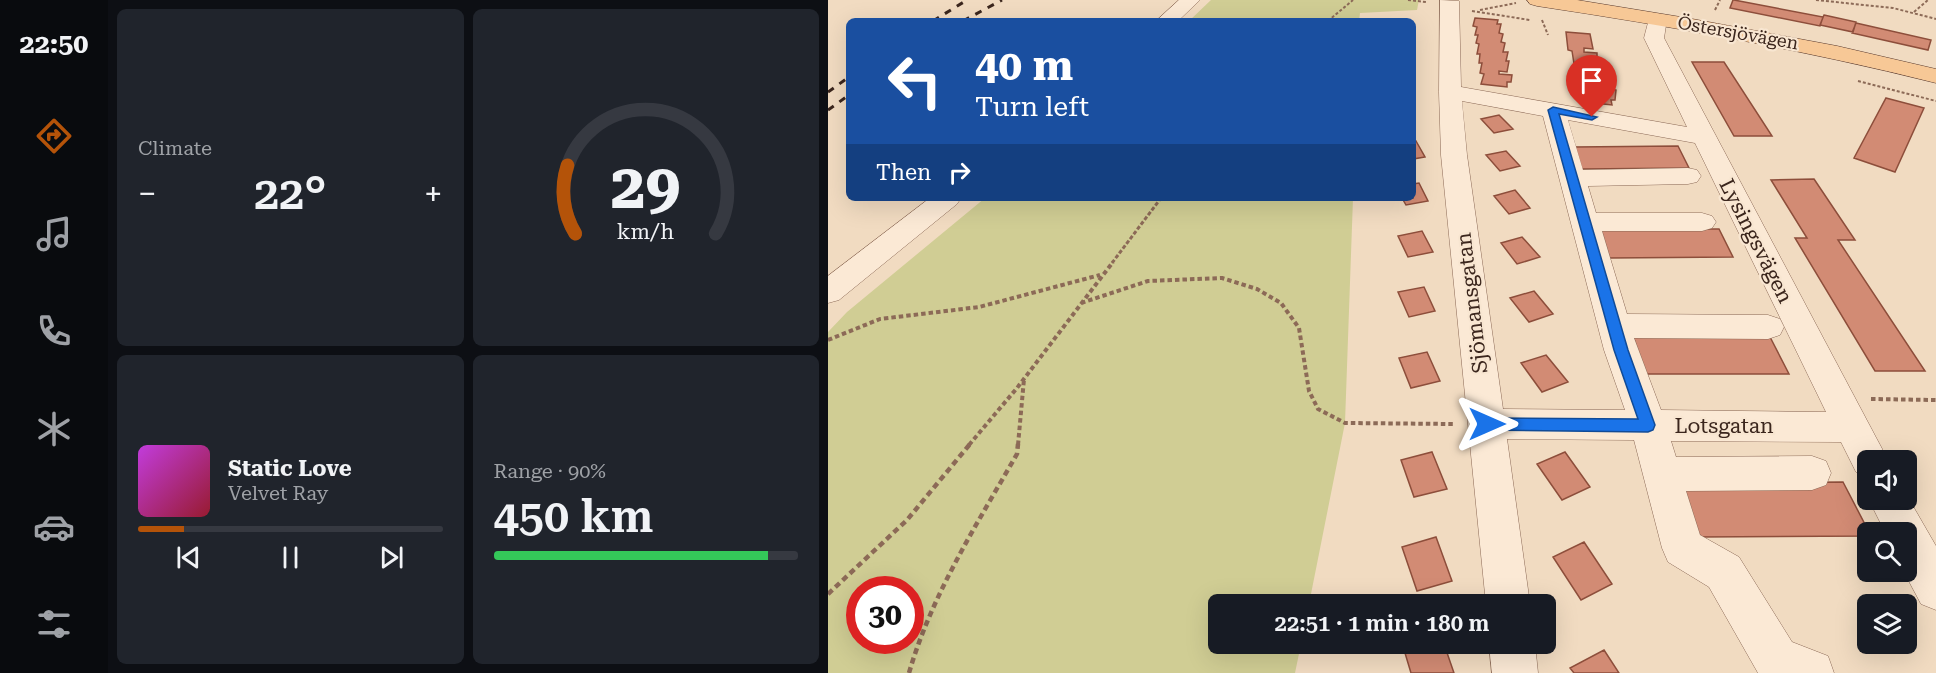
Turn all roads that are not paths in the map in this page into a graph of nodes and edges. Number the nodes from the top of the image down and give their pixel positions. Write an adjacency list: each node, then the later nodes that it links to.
1 (1190, 0): 5 (street)
2 (1537, 0): 4 (main road, Östersjövägen)
3 (1449, 1): 8 (street, Sjömansgatan)
4 (1566, 2): 6 (main road, Östersjövägen)
5 (1169, 18)
6 (1657, 19): 7 (main road, Östersjövägen); 11 (street, Lysingsvägen)
7 (1936, 76)
8 (1450, 92): 9 (street); 22 (street, Sjömansgatan)
9 (1553, 110): 10 (street); 14 (street)
10 (1592, 117): 11 (street); 12 (street)
11 (1703, 137): 21 (street, Lysingsvägen)
12 (1666, 142)
13 (1688, 176): 14 (street)
14 (1572, 178): 16 (street)
15 (943, 201): 18 (street)
16 (1585, 222): 17 (street); 19 (street)
17 (1702, 222)
18 (828, 292)
19 (1614, 326): 20 (street); 23 (street)
20 (1768, 327)
21 (1844, 413): 23 (street, Lotsgatan); 24 (street, Lysingsvägen)
22 (1487, 424): 23 (street, Lotsgatan); 29 (street, Sjömansgatan)
23 (1648, 425): 26 (street)
24 (1864, 450)
25 (1812, 473): 26 (street)
26 (1661, 474): 32 (street)
27 (1895, 510): 28 (street)
28 (1936, 590)
29 (1507, 594)
30 (1513, 654): 31 (street)
31 (1515, 673)
32 (1811, 673)

